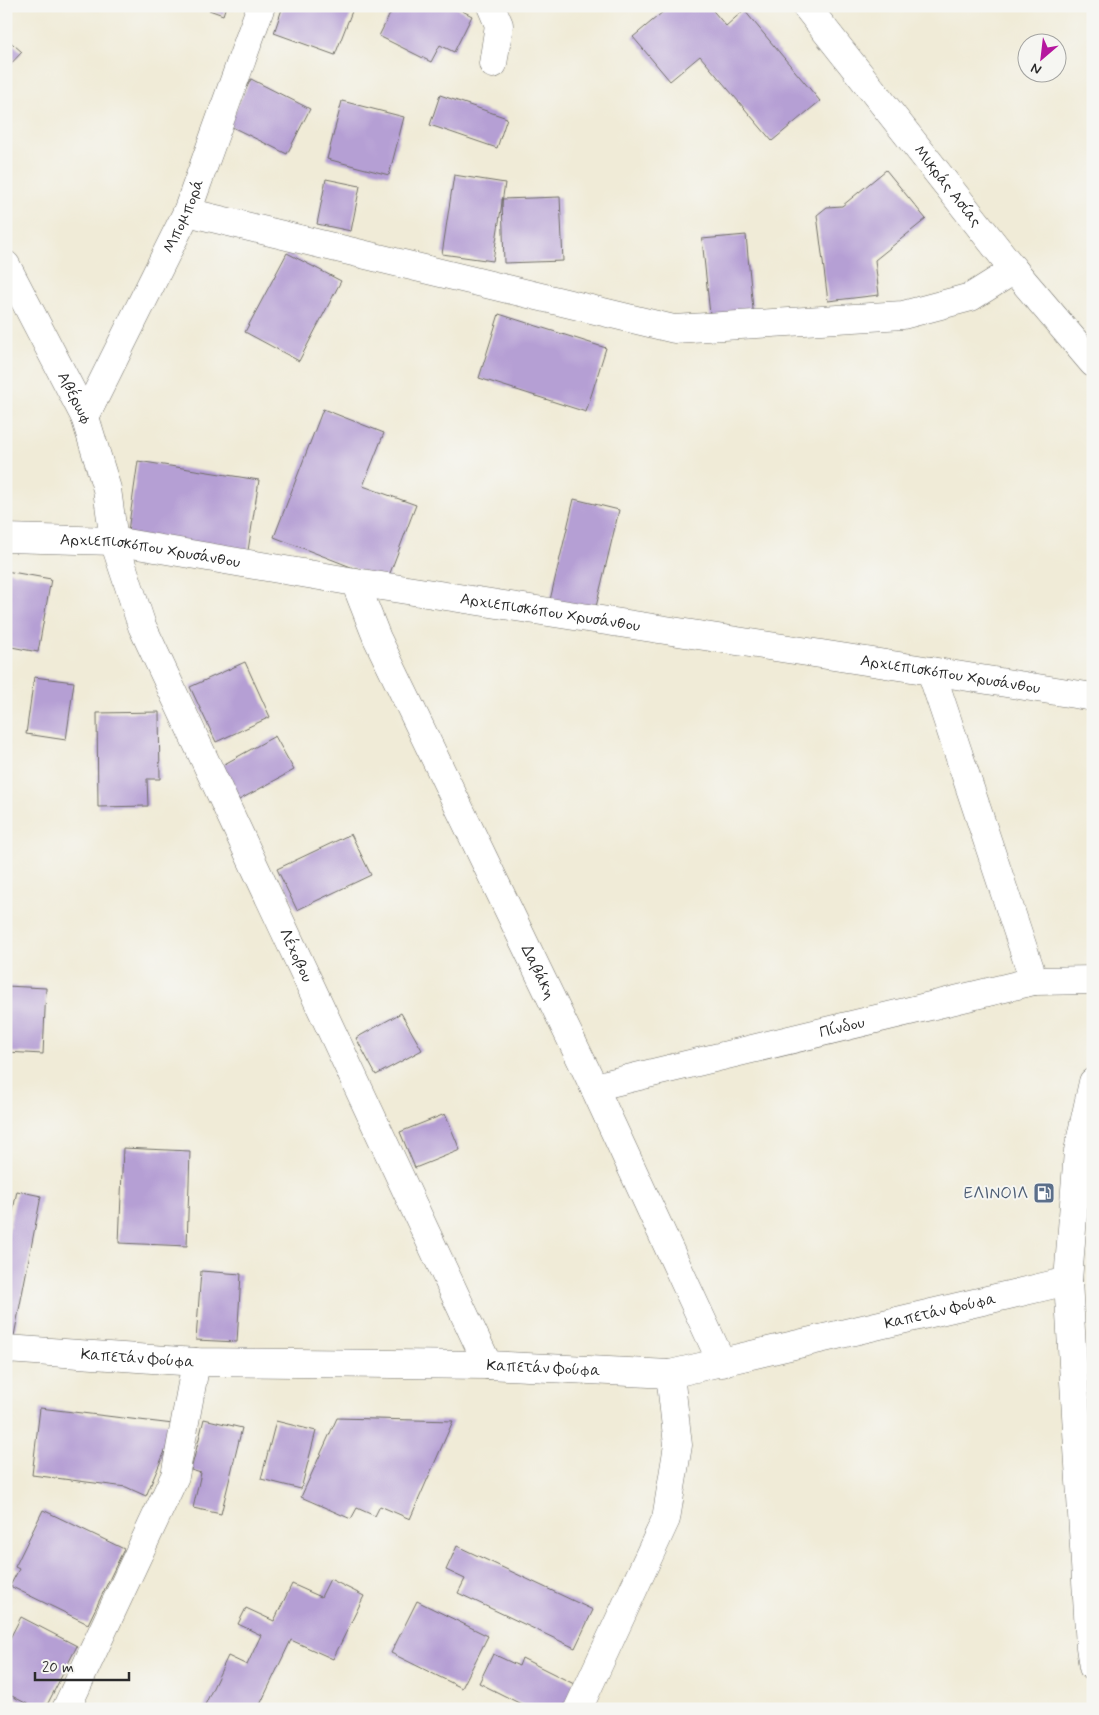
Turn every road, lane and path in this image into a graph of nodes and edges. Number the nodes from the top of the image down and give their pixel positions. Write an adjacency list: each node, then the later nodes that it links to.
1 (261, 6): 5 (street, Μπομπορά)
2 (491, 6): 4 (street)
3 (806, 6): 7 (street, Μικράς Ασίας)
4 (493, 64)
5 (187, 212): 7 (street); 9 (street, Μπομπορά)
6 (6, 265): 9 (street, Αβέρωφ)
7 (1014, 270): 8 (street, Μικράς Ασίας)
8 (1093, 363)
9 (85, 416): 11 (street, Αβέρωφ)
10 (6, 538): 11 (street, Αρχιεπισκόπου Χρυσάνθου)
11 (114, 541): 12 (street, Αρχιεπισκόπου Χρυσάνθου); 24 (street, Λέχοβου)
12 (355, 582): 13 (street, Αρχιεπισκόπου Χρυσάνθου); 18 (street, Δαβάκη)
13 (931, 671): 14 (street, Αρχιεπισκόπου Χρυσάνθου); 16 (street)
14 (1093, 697)
15 (1093, 980): 16 (street, Πίνδου)
16 (1034, 981): 18 (street, Πίνδου)
17 (1093, 1082): 19 (street)
18 (594, 1087): 23 (street, Δαβάκη)
19 (1085, 1153): 20 (street)
20 (1068, 1281): 23 (street, Καπετάν Φούφα); 26 (street)
21 (6, 1349): 22 (street, Καπετάν Φούφα)
22 (196, 1362): 24 (street, Καπετάν Φούφα); 27 (street)
23 (722, 1363): 25 (street, Καπετάν Φούφα)
24 (488, 1365): 25 (street, Καπετάν Φούφα)
25 (670, 1374): 28 (street)
26 (1093, 1667)
27 (66, 1709)
28 (578, 1709)

